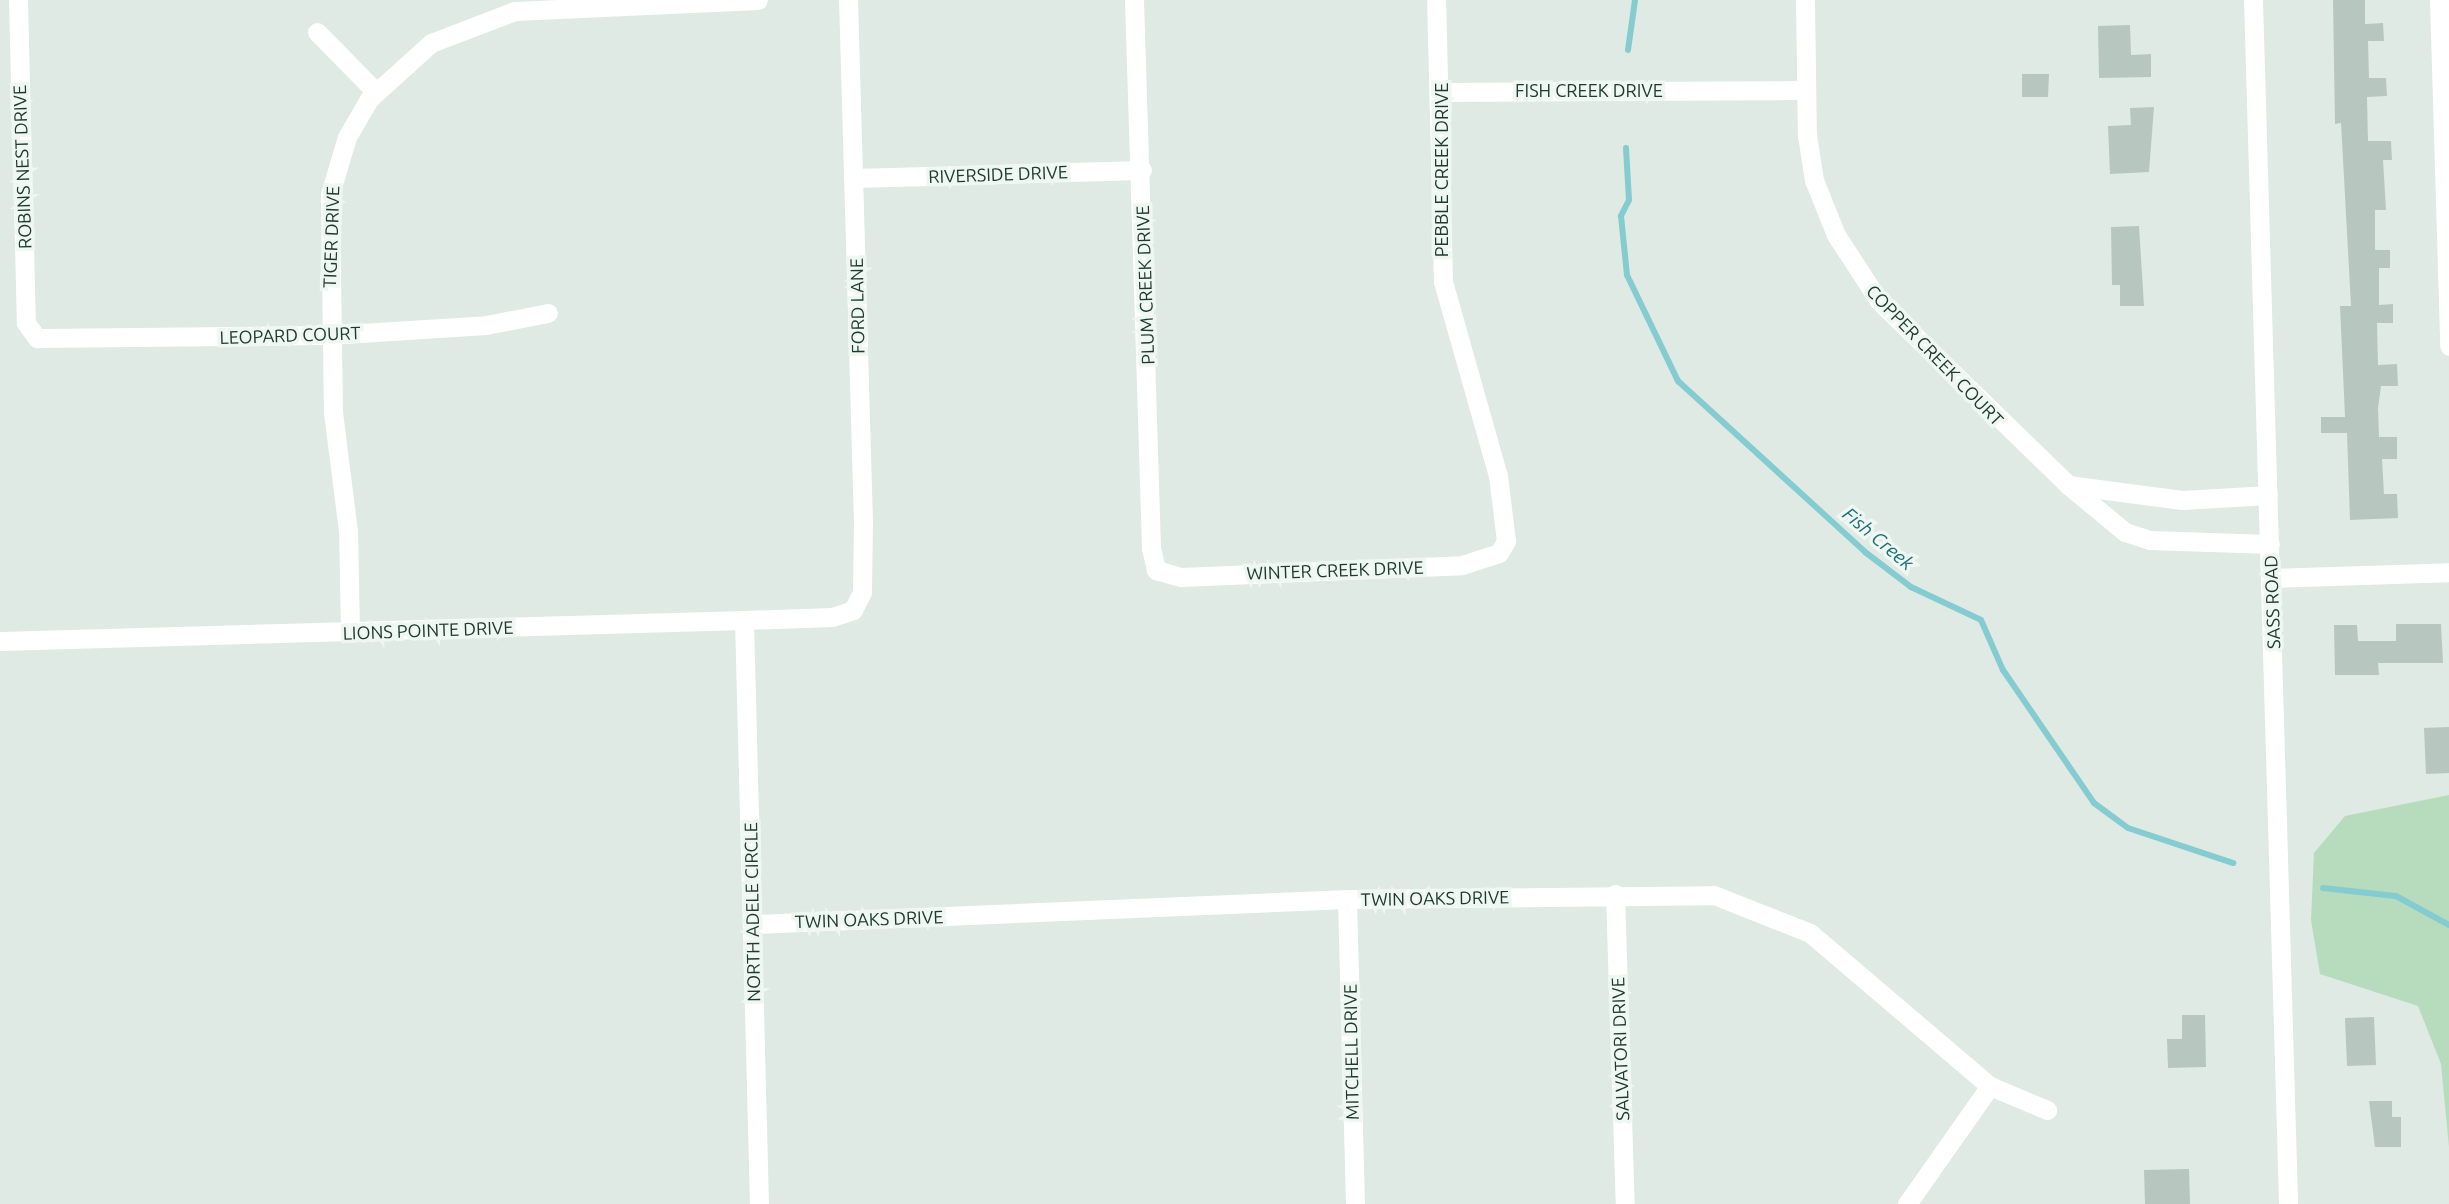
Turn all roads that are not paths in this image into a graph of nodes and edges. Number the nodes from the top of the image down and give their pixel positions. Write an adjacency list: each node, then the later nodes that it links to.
1 (18, 0): 17 (street, ROBINS NEST DRIVE)
2 (758, 0): 12 (street, TIGER DRIVE)
3 (848, 0): 15 (street, FORD LANE)
4 (1135, 0): 14 (street, PLUM CREEK DRIVE)
5 (1436, 0): 13 (street, PEBBLE CREEK DRIVE)
6 (1805, 0): 11 (street, COPPER CREEK COURT)
7 (2253, 0): 21 (street, SASS ROAD)
8 (2439, 0): 10 (street)
9 (317, 32): 12 (street)
10 (2445, 64): 19 (street)
11 (1805, 90): 13 (street, FISH CREEK DRIVE); 20 (street, COPPER CREEK COURT)
12 (376, 92): 18 (street, TIGER DRIVE)
13 (1442, 92): 22 (street, PEBBLE CREEK DRIVE)
14 (1142, 170): 15 (street, RIVERSIDE DRIVE); 24 (street, PLUM CREEK DRIVE)
15 (855, 178): 27 (street, FORD LANE)
16 (548, 313): 18 (street, LEOPARD COURT)
17 (31, 334): 18 (street, LEOPARD COURT)
18 (329, 335): 29 (street, TIGER DRIVE)
19 (2449, 346)
20 (2068, 485): 21 (street); 23 (street, COPPER CREEK COURT)
21 (2268, 495): 23 (street, SASS ROAD)
22 (1506, 541): 24 (street, WINTER CREEK DRIVE)
23 (2270, 544): 26 (street, SASS ROAD)
24 (1156, 570)
25 (2449, 572): 26 (street)
26 (2272, 578): 40 (street, SASS ROAD)
27 (853, 610): 28 (street, LIONS POINTE DRIVE)
28 (744, 620): 29 (street, LIONS POINTE DRIVE); 33 (street, NORTH ADELE CIRCLE)
29 (350, 632): 30 (street, LIONS POINTE DRIVE)
30 (0, 641)
31 (1615, 894): 32 (street, TWIN OAKS DRIVE); 34 (street, TWIN OAKS DRIVE); 38 (street, SALVATORI DRIVE)
32 (1347, 899): 33 (street, TWIN OAKS DRIVE); 37 (street, MITCHELL DRIVE)
33 (754, 924): 36 (street, NORTH ADELE CIRCLE)
34 (1990, 1086): 35 (street, TWIN OAKS DRIVE); 39 (street)
35 (2047, 1110)
36 (759, 1204)
37 (1355, 1204)
38 (1625, 1204)
39 (1907, 1204)
40 (2288, 1204)

